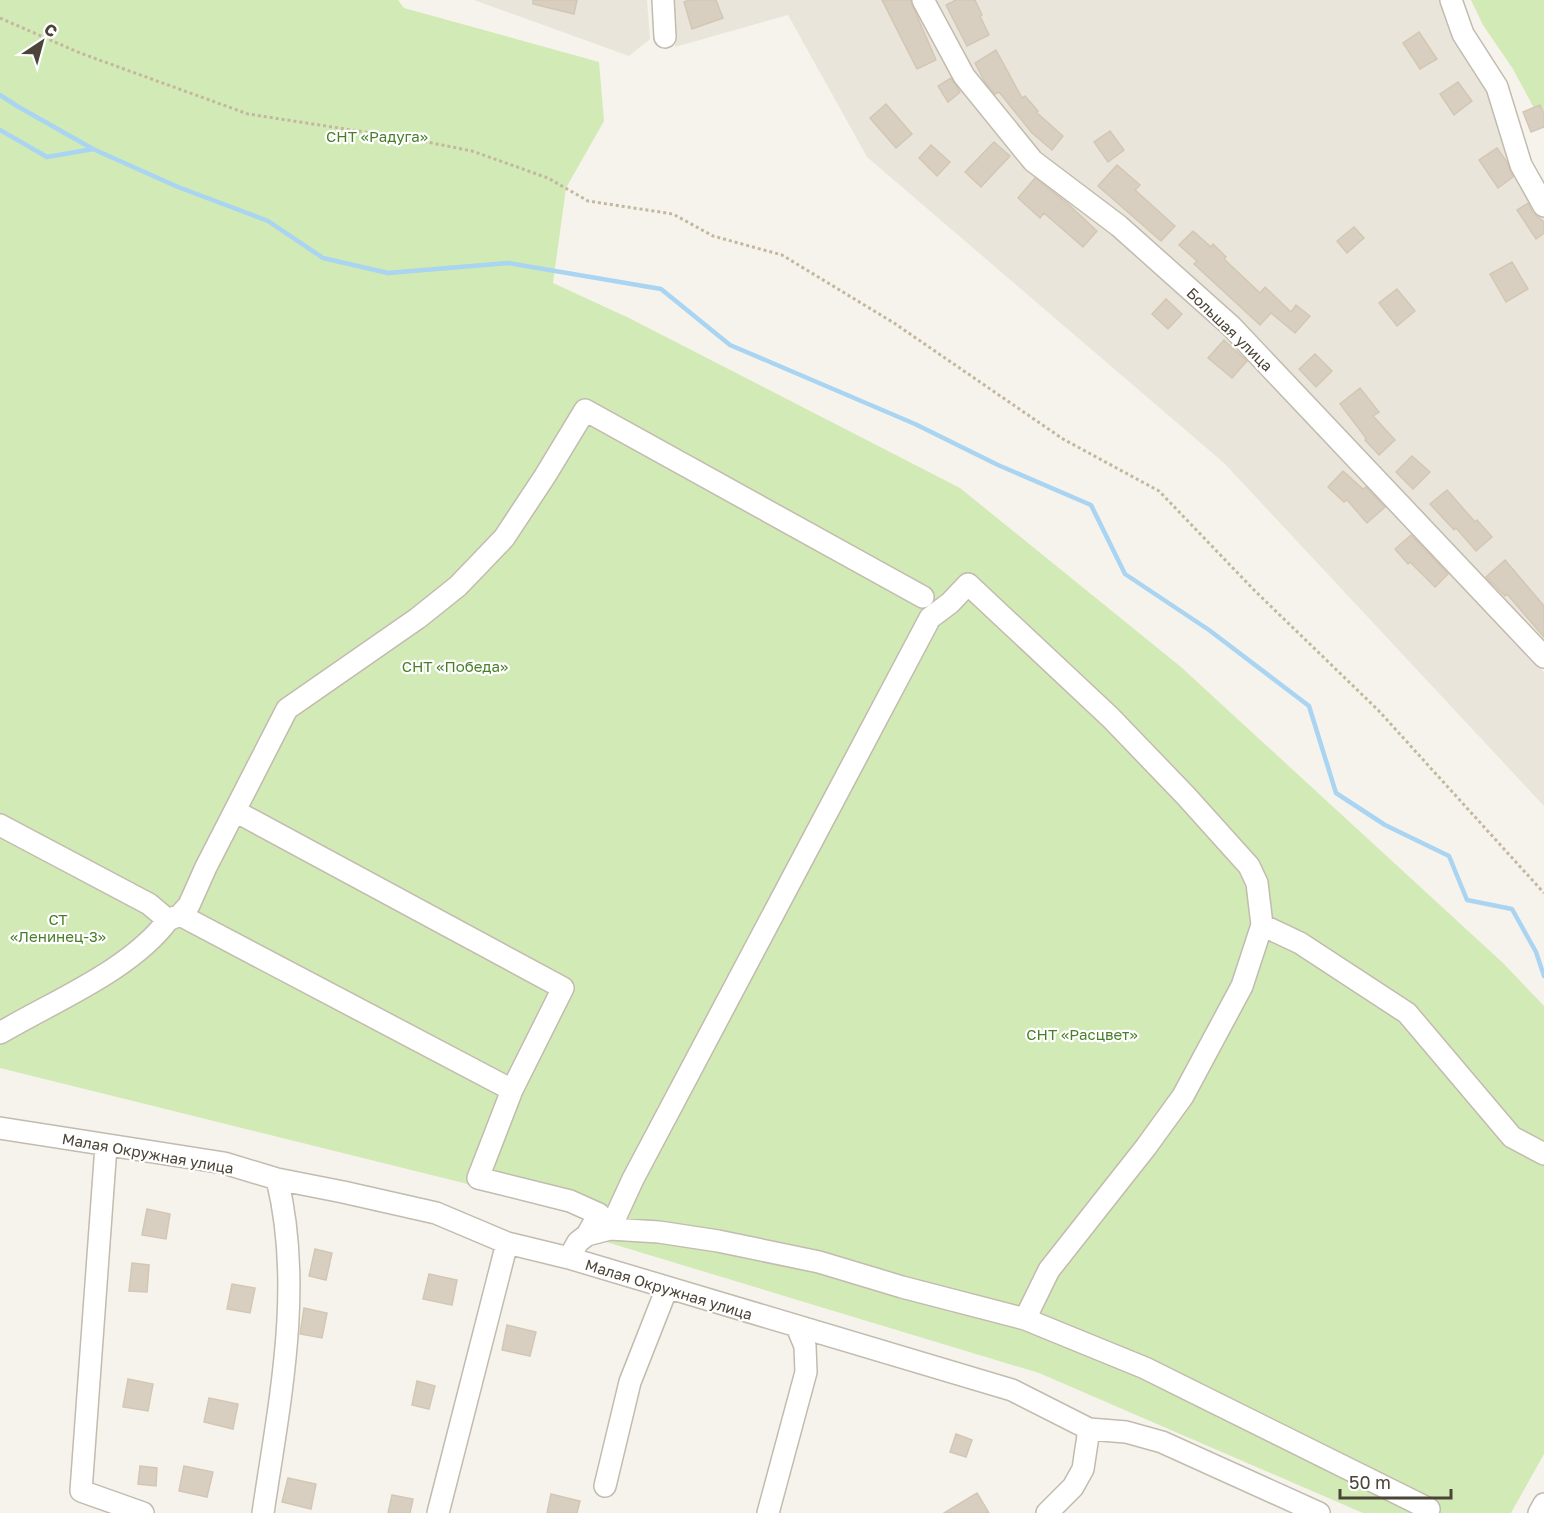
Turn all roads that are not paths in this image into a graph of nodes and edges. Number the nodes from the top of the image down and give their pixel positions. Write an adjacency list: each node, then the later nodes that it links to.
1 (663, 0): 4 (street)
2 (923, 0): 7 (street, Большая улица)
3 (1451, 0): 5 (street)
4 (665, 37)
5 (1544, 206)
6 (923, 597): 8 (street)
7 (1544, 657)
8 (235, 812): 10 (street); 13 (street)
9 (0, 825): 10 (street)
10 (174, 917): 12 (street); 13 (street)
11 (1262, 925): 16 (street); 18 (street); 23 (street)
12 (0, 1033)
13 (512, 1090): 19 (street)
14 (0, 1128): 15 (street, Малая Окружная улица)
15 (106, 1146): 17 (street, Малая Окружная улица); 29 (street)
16 (1544, 1154)
17 (277, 1179): 20 (street, Малая Окружная улица); 30 (street)
18 (610, 1229): 19 (street); 23 (street)
19 (587, 1234): 21 (street)
20 (507, 1243): 21 (street, Малая Окружная улица); 31 (street)
21 (569, 1258): 22 (street, Малая Окружная улица)
22 (667, 1288): 24 (street, Малая Окружная улица); 26 (street)
23 (1025, 1319): 28 (street)
24 (797, 1327): 25 (street, Малая Окружная улица); 32 (street)
25 (1089, 1429): 33 (street); 34 (street, Малая Окружная улица)
26 (605, 1486)
27 (1544, 1504): 35 (street)
28 (1429, 1509)
29 (143, 1513)
30 (263, 1513)
31 (438, 1513)
32 (768, 1513)
33 (1047, 1513)
34 (1319, 1513)
35 (1539, 1513)

